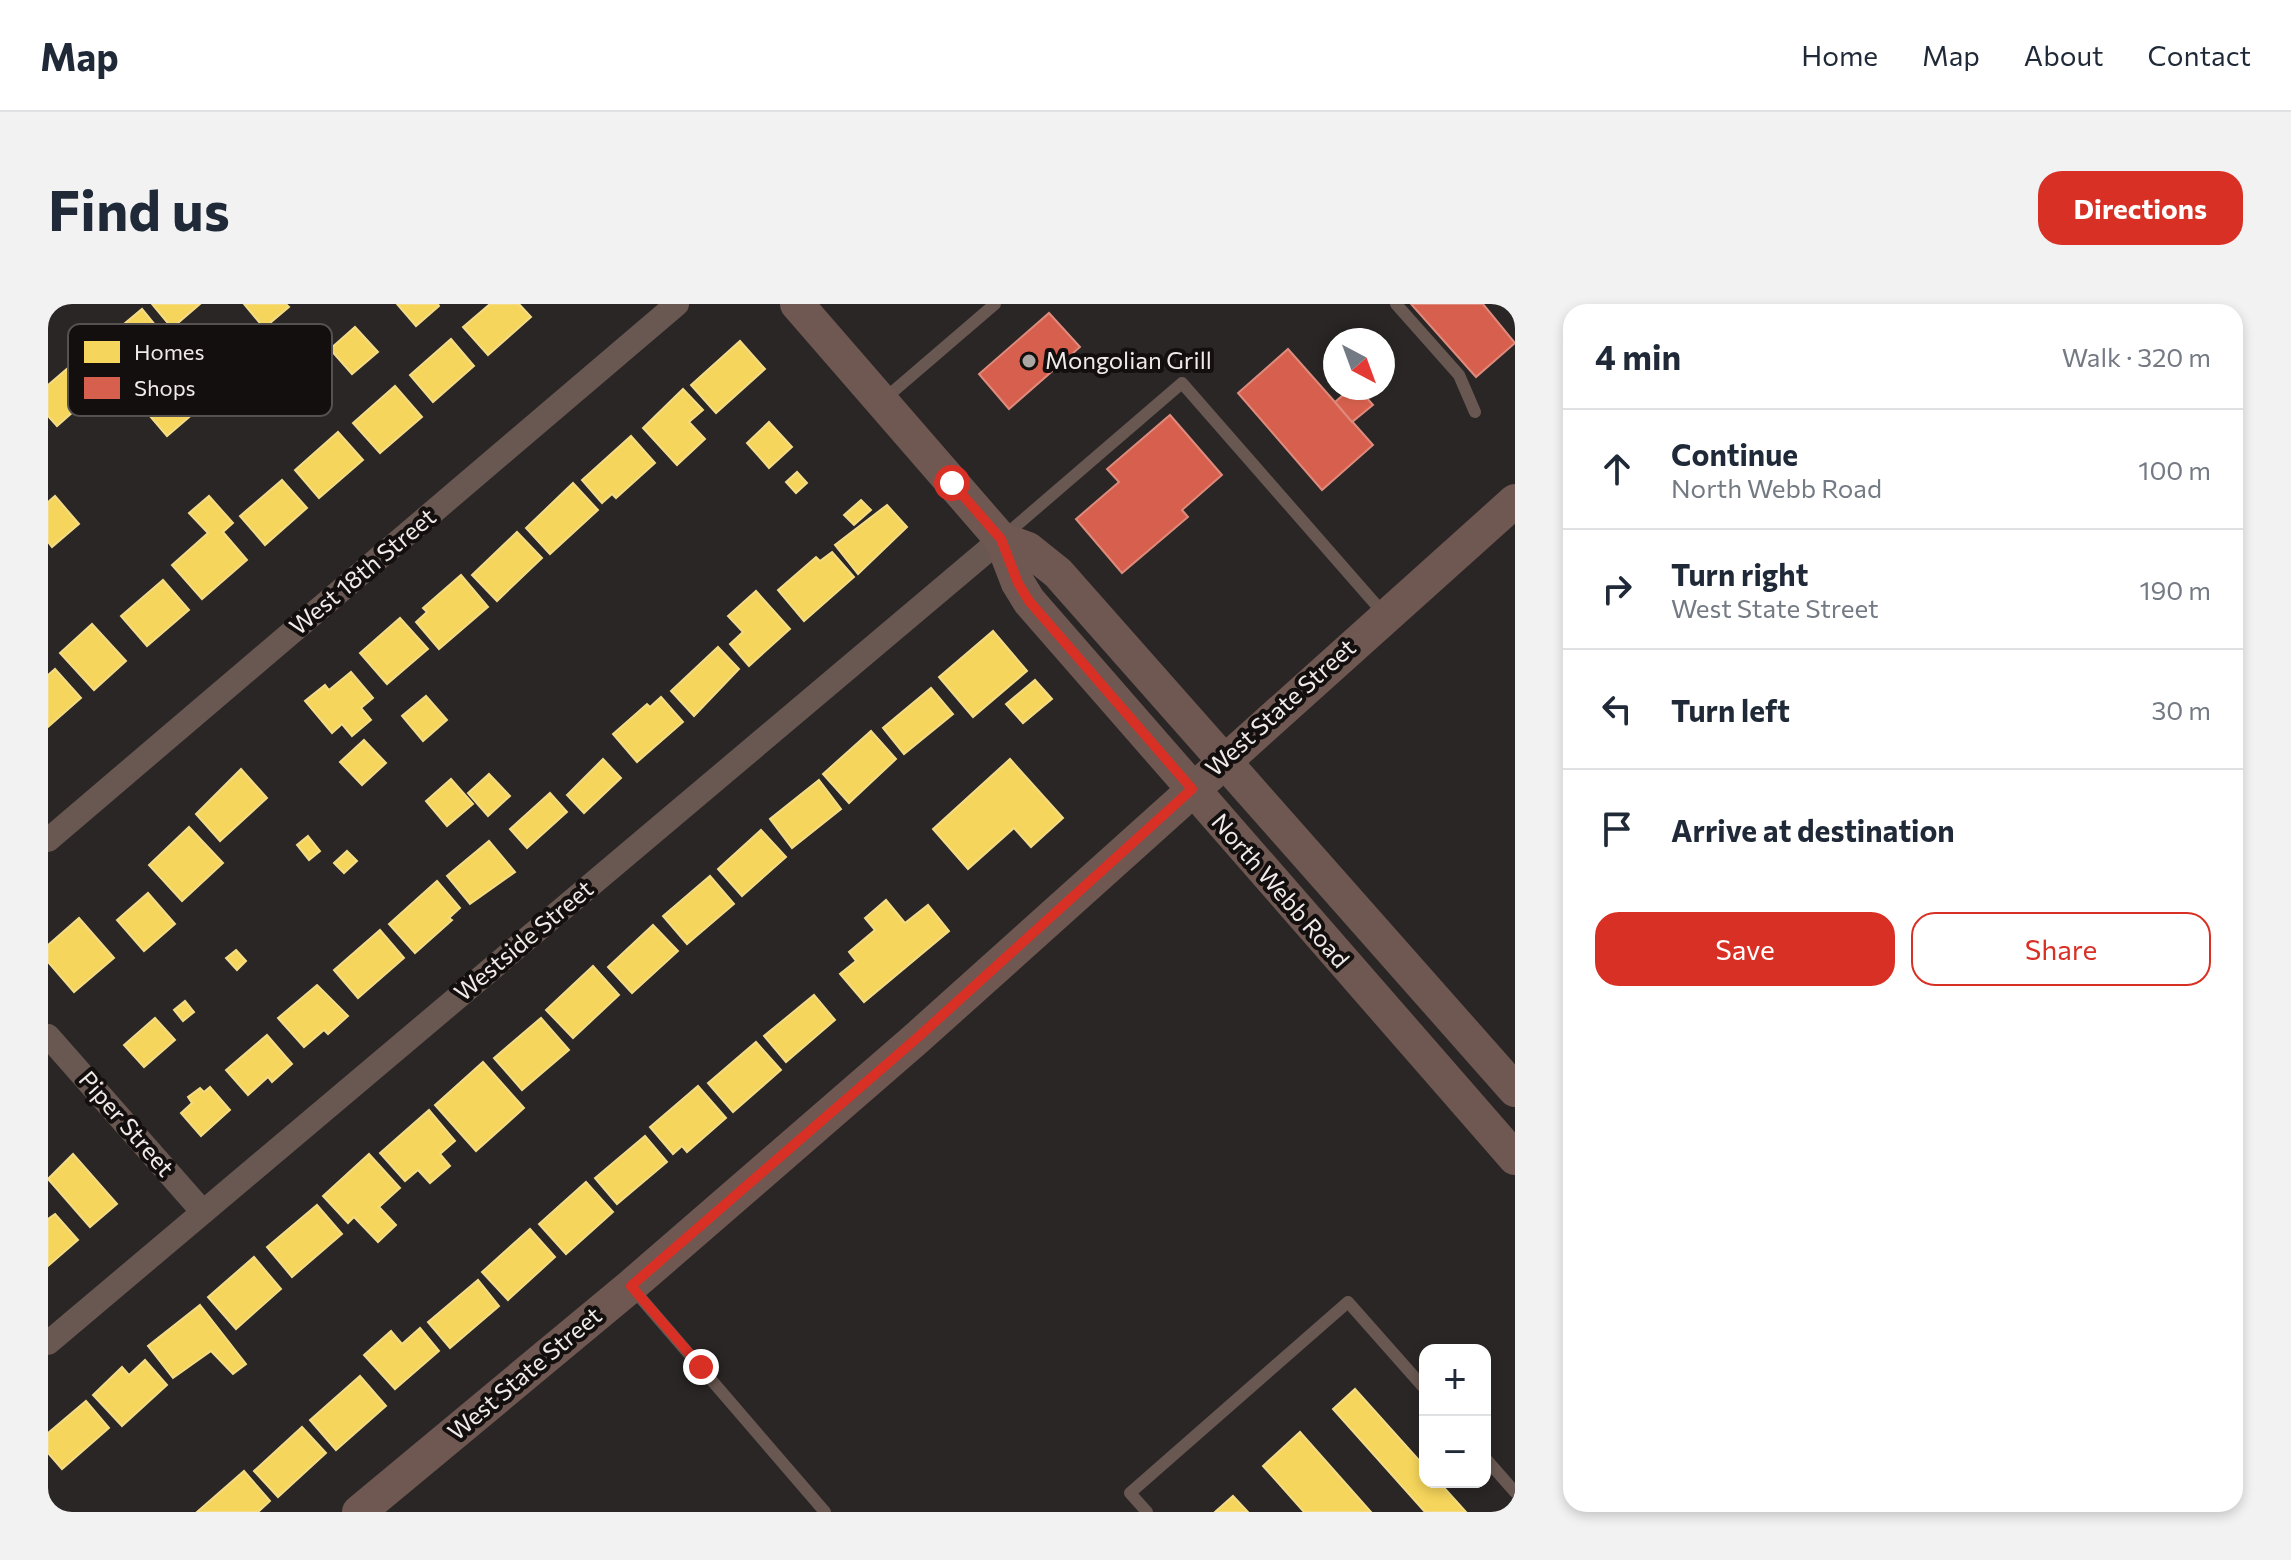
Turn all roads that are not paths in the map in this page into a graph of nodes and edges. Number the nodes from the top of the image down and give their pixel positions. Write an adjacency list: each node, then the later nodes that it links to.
1 (677, 304): 12 (street, West 18th Street)
2 (995, 304): 5 (lane)
3 (1396, 304): 6 (lane)
4 (808, 312): 5 (main road, North Webb Road)
5 (881, 402): 8 (main road, North Webb Road)
6 (1475, 412)
7 (1515, 501): 9 (main road, West State Street)
8 (1001, 539): 9 (lane); 10 (main road, North Webb Road); 11 (main road, North Webb Road); 16 (street, Westside Street)
9 (1385, 615): 10 (main road, West State Street)
10 (1225, 760): 11 (main road, West State Street); 14 (main road, North Webb Road)
11 (1192, 789): 15 (main road, North Webb Road); 17 (main road, West State Street)
12 (48, 840)
13 (48, 1036): 16 (street, Piper Street)
14 (1515, 1090)
15 (1515, 1158)
16 (203, 1212): 18 (street, Westside Street)
17 (631, 1286): 22 (main road, West State Street); 23 (lane)
18 (48, 1343)
19 (1419, 1382): 24 (lane)
20 (1491, 1465): 21 (lane)
21 (1515, 1492)
22 (359, 1512)
23 (825, 1512)
24 (1147, 1512)

